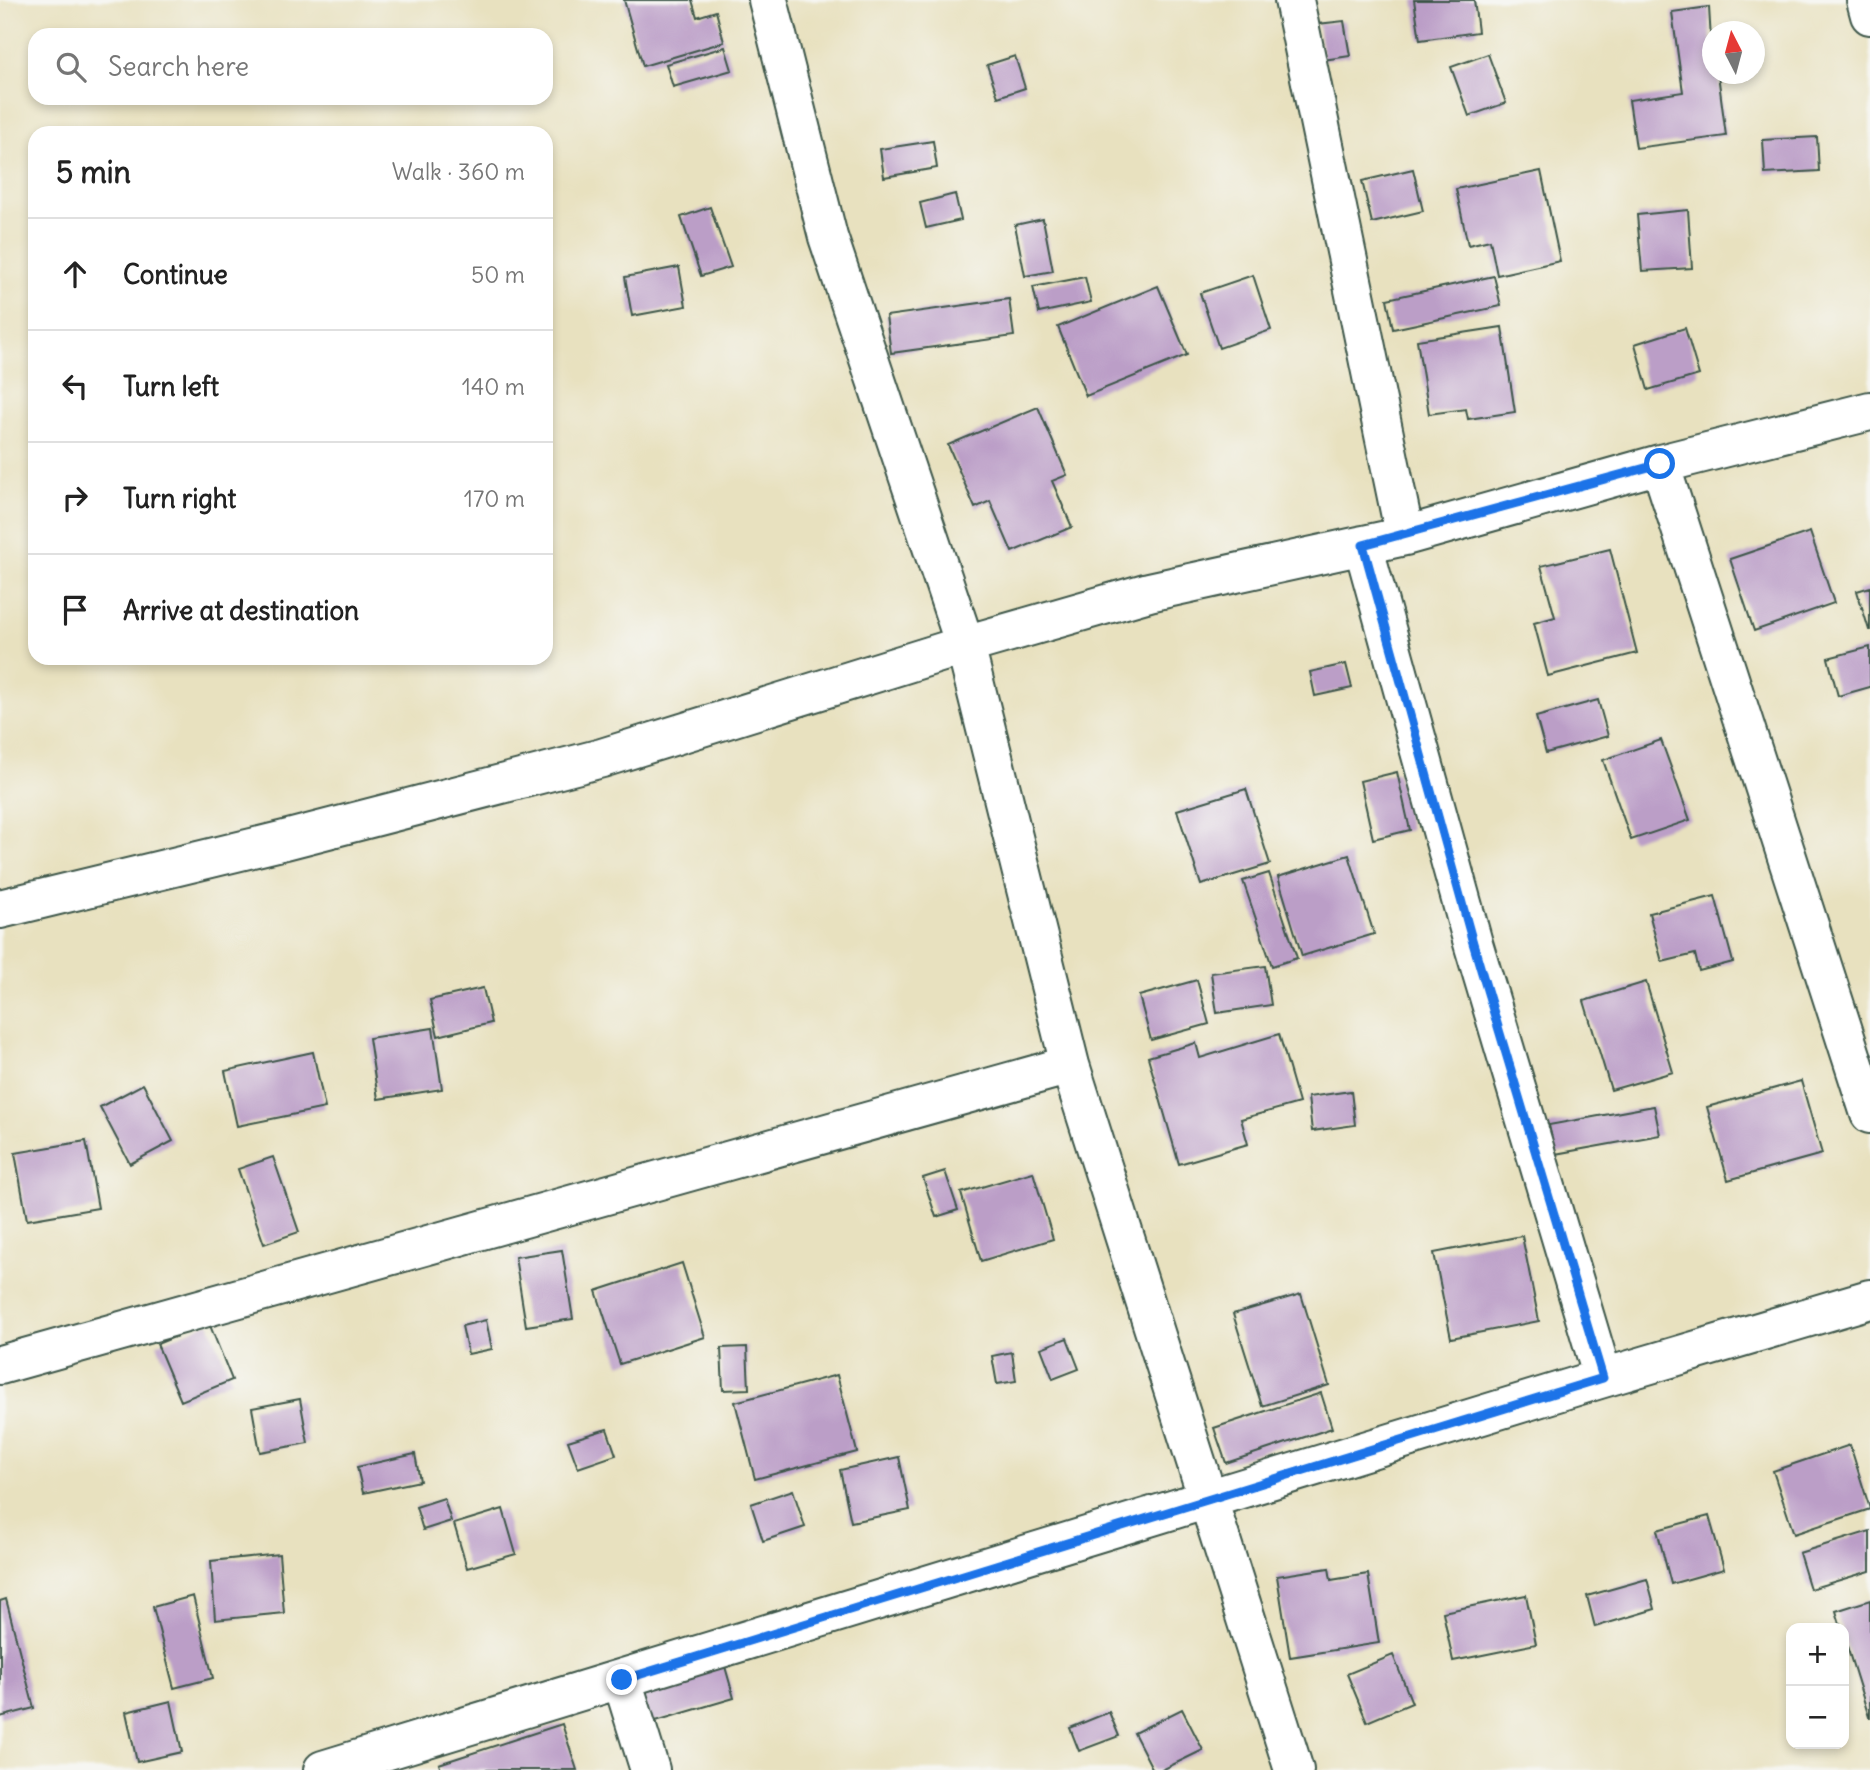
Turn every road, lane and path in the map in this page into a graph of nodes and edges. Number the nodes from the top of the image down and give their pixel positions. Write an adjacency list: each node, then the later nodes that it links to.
1 (768, 0): 9 (street)
2 (1294, 0): 7 (street)
3 (1866, 0): 4 (street)
4 (1870, 15)
5 (1870, 411): 6 (street)
6 (1660, 464): 7 (street); 12 (street)
7 (1405, 536): 8 (street)
8 (1363, 545): 9 (street); 15 (street)
9 (965, 645): 10 (street); 11 (street)
10 (0, 909)
11 (1070, 1065): 14 (street); 16 (street)
12 (1870, 1114)
13 (1870, 1299): 15 (street)
14 (0, 1365)
15 (1603, 1378): 16 (street)
16 (1207, 1501): 17 (street); 20 (street)
17 (622, 1680): 18 (street); 19 (street)
18 (329, 1769)
19 (650, 1770)
20 (1294, 1770)

